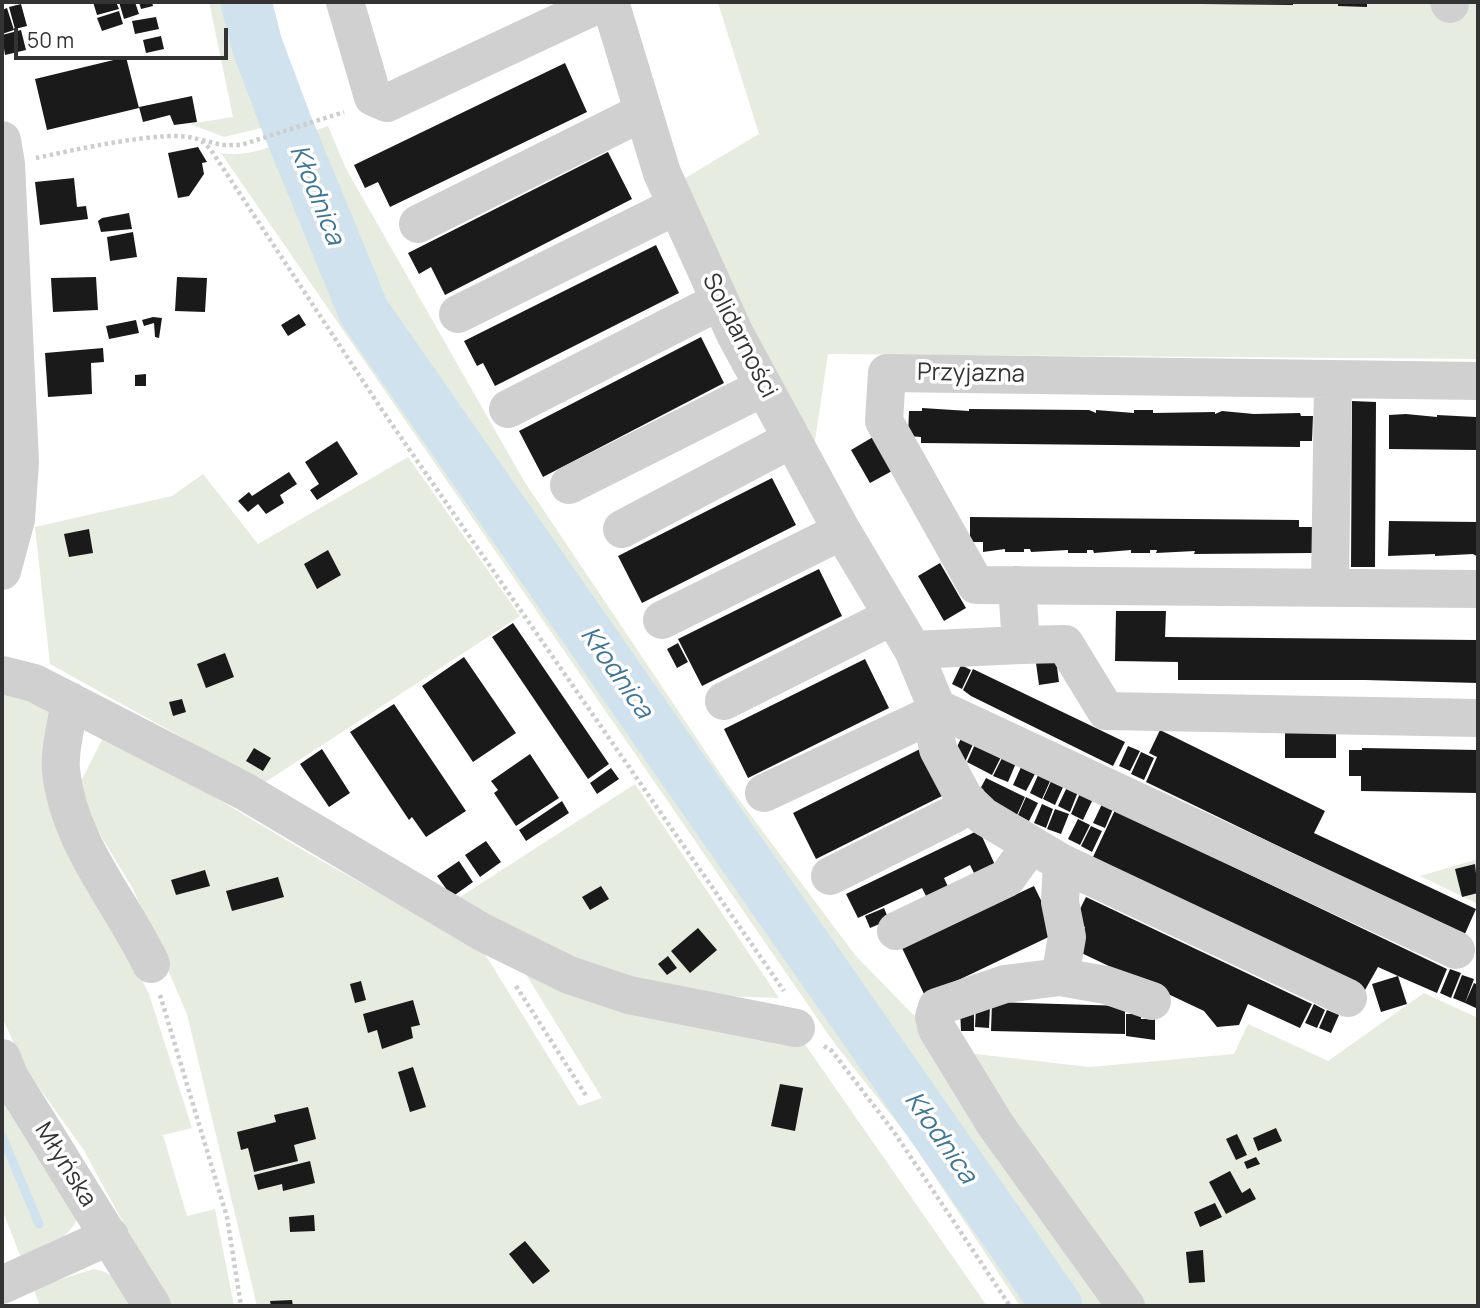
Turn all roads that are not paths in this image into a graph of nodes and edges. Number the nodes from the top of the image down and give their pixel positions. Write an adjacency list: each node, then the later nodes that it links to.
1 (345, 2): 2 (street)
2 (603, 2)
3 (610, 2): 4 (street, Solidarności)
4 (643, 112): 6 (street, Solidarności); 7 (street)
5 (4, 152): 18 (street)
6 (676, 206): 8 (street, Solidarności); 9 (street)
7 (418, 225)
8 (720, 301): 12 (street, Solidarności); 13 (street)
9 (458, 314)
10 (1333, 379): 11 (street, Przyjazna); 19 (street, Przyjazna); 20 (street)
11 (1478, 381)
12 (764, 387): 14 (street, Solidarności); 15 (street)
13 (508, 409)
14 (792, 439): 16 (street); 17 (street, Solidarności)
15 (569, 485)
16 (622, 529)
17 (842, 531): 22 (street, Solidarności); 23 (street)
18 (2, 571)
19 (1017, 585): 20 (street, Przyjazna); 24 (street)
20 (1330, 585): 21 (street, Przyjazna)
21 (1478, 589)
22 (893, 616): 25 (street, Solidarności); 28 (street)
23 (662, 620)
24 (1021, 645): 25 (street); 30 (street)
25 (913, 650): 29 (street, Solidarności)
26 (2, 675): 27 (street)
27 (70, 701): 37 (street); 41 (street)
28 (724, 701)
29 (934, 711): 31 (street); 32 (street, Solidarności); 36 (street)
30 (1478, 718)
31 (764, 793)
32 (969, 802): 33 (street); 34 (street)
33 (1046, 854): 35 (street); 38 (street); 39 (street)
34 (830, 876)
35 (896, 931)
36 (1456, 950)
37 (151, 964)
38 (1059, 977): 40 (street); 46 (street)
39 (1348, 998)
40 (1152, 1001)
41 (796, 1028)
42 (4, 1071): 43 (street, Młyńska)
43 (110, 1236): 44 (street); 45 (street, Młyńska)
44 (2, 1286)
45 (152, 1306)
46 (1126, 1306)

